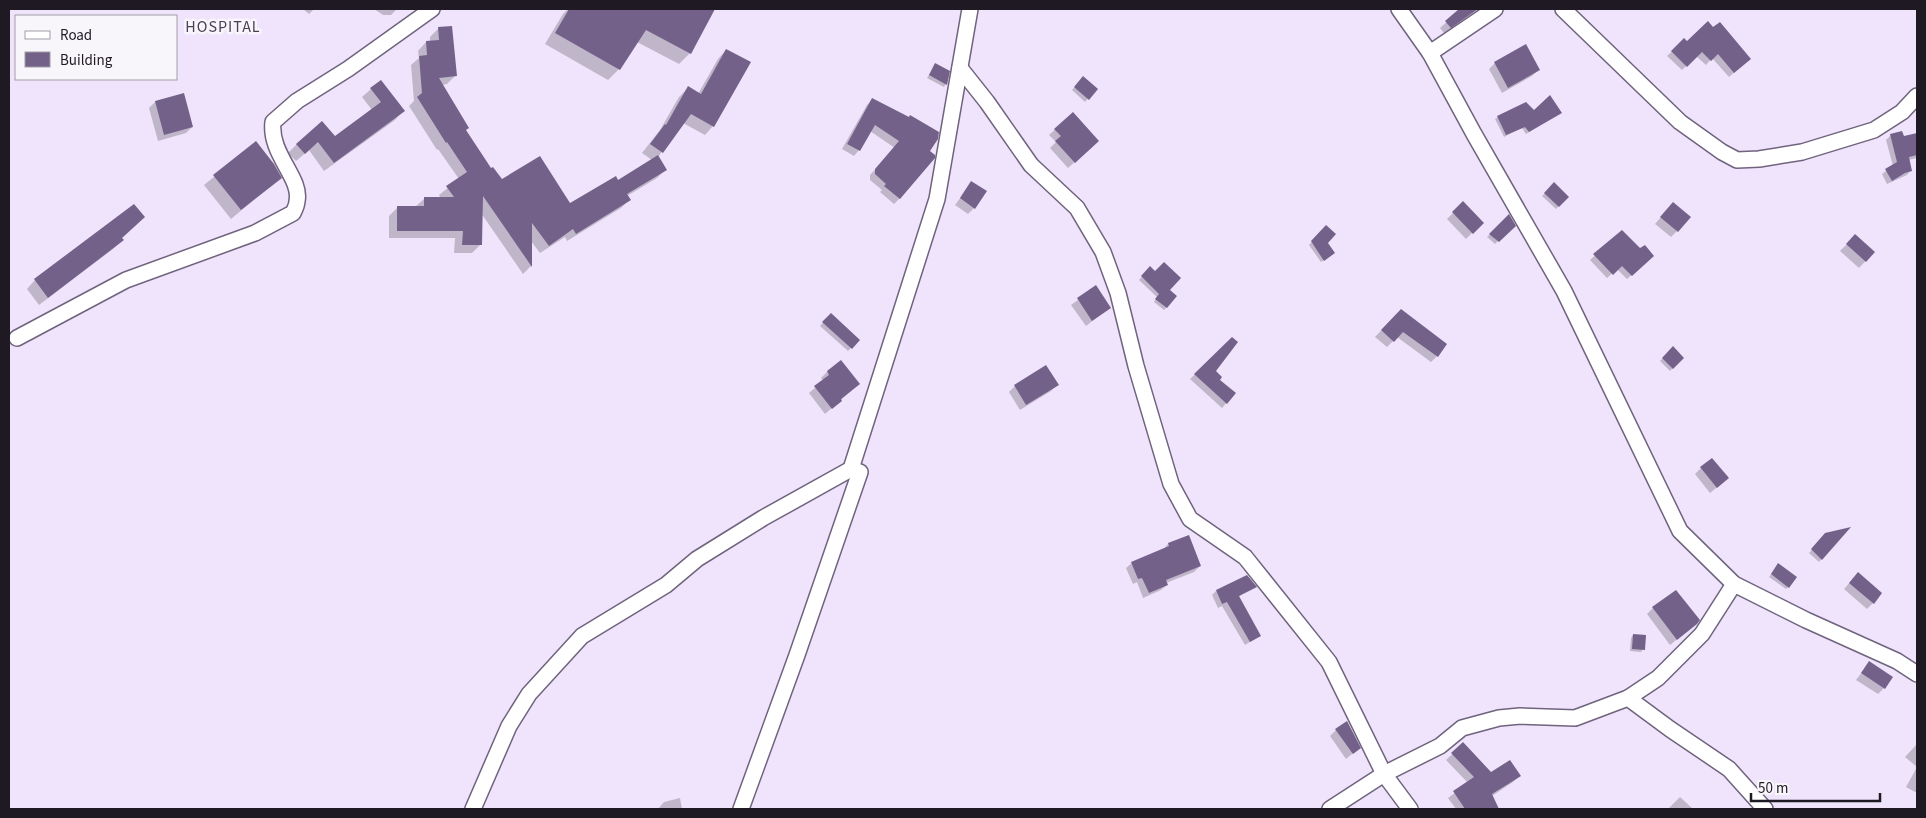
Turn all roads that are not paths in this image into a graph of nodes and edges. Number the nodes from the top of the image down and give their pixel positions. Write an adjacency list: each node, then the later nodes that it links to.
1 (432, 9): 9 (street)
2 (970, 9): 7 (street)
3 (1400, 9): 6 (street)
4 (1495, 9): 6 (street)
5 (1563, 9): 8 (street)
6 (1430, 53): 11 (street)
7 (960, 68): 10 (street); 14 (street)
8 (1917, 96)
9 (17, 338)
10 (851, 469): 15 (street); 16 (street)
11 (1734, 584): 12 (street); 13 (street)
12 (1917, 674)
13 (1628, 698): 14 (street); 19 (street)
14 (1384, 774): 17 (street); 18 (street)
15 (473, 809)
16 (741, 809)
17 (1330, 809)
18 (1410, 809)
19 (1765, 809)

